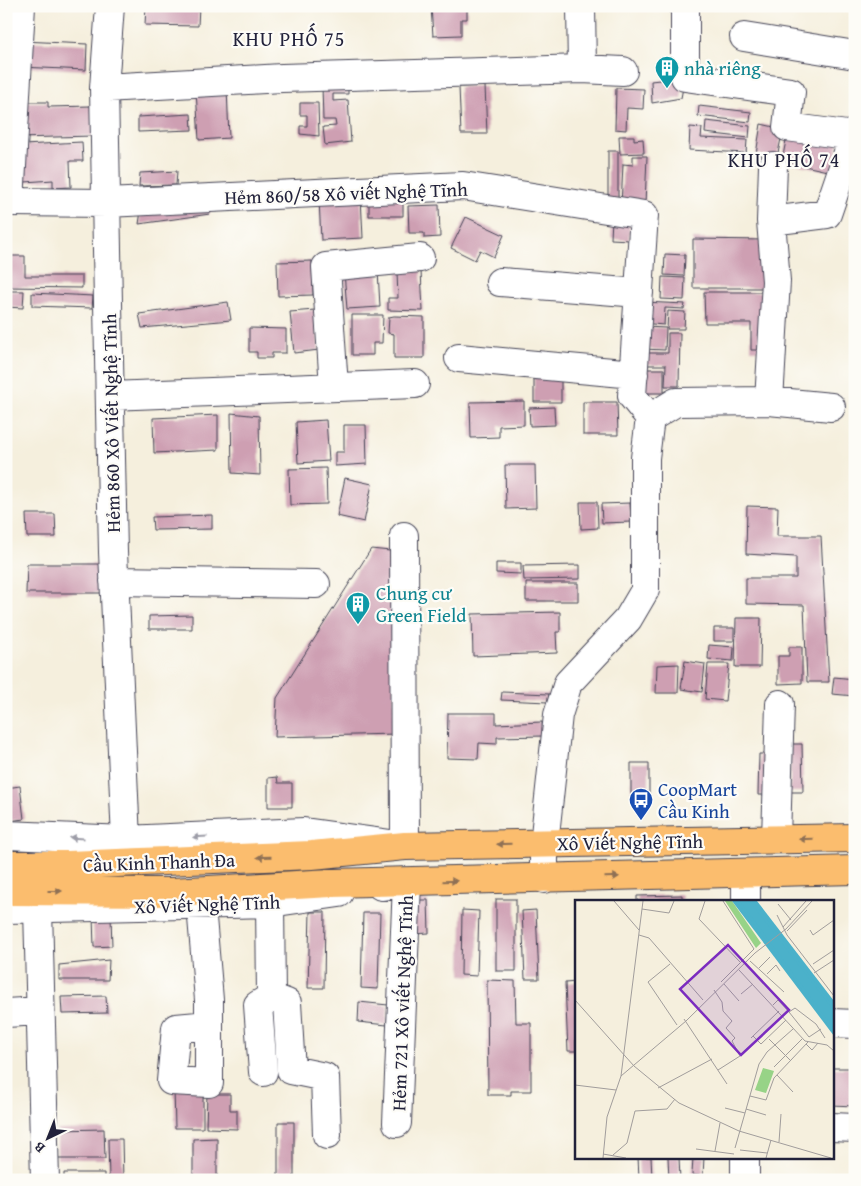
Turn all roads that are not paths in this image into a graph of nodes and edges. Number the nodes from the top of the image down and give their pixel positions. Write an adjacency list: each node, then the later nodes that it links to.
1 (20, 6): 12 (street)
2 (110, 6): 9 (street, Hẻm 860 Xô Viết Nghệ Tĩnh)
3 (581, 6): 7 (street)
4 (685, 6): 10 (street)
5 (744, 37): 6 (street)
6 (855, 55)
7 (582, 69): 8 (street); 9 (street)
8 (623, 71)
9 (104, 88): 12 (street, Hẻm 860 Xô Viết Nghệ Tĩnh)
10 (852, 146): 13 (street)
11 (773, 166): 13 (street)
12 (107, 203): 16 (street, Hẻm 860/58 Xô viết Nghệ Tĩnh); 21 (street, Hẻm 860 Xô Viết Nghệ Tĩnh)
13 (771, 222): 22 (street)
14 (420, 258): 20 (street)
15 (500, 282): 16 (street)
16 (639, 293): 18 (street)
17 (459, 358): 18 (street)
18 (634, 374): 24 (street)
19 (415, 384): 20 (street)
20 (334, 387): 21 (street)
21 (110, 396): 26 (street, Hẻm 860 Xô Viết Nghệ Tĩnh)
22 (769, 402): 23 (street); 24 (street)
23 (831, 408)
24 (650, 418): 33 (street)
25 (404, 536): 34 (street)
26 (114, 581): 27 (street); 32 (street, Hẻm 860 Xô Viết Nghệ Tĩnh)
27 (316, 584)
28 (780, 704): 31 (street)
29 (6, 835): 32 (street, Xô Viết Nghệ Tĩnh, one-way to 29)
30 (855, 838): 31 (main road, Xô Viết Nghệ Tĩnh, one-way to 31)
31 (776, 839): 33 (main road, Xô Viết Nghệ Tĩnh)
32 (126, 840): 34 (street, Xô Viết Nghệ Tĩnh, one-way to 32)
33 (544, 844): 34 (main road, Xô Viết Nghệ Tĩnh, one-way to 34); 39 (street)
34 (405, 846): 35 (main road, Xô Viết Nghệ Tĩnh)
35 (312, 855): 36 (main road, Cầu Kinh Thanh Đa, one-way to 36)
36 (6, 865)
37 (855, 870): 38 (main road, Xô Viết Nghệ Tĩnh)
38 (746, 873): 39 (main road, Xô Viết Nghệ Tĩnh, one-way to 38); 43 (street)
39 (544, 879): 41 (main road, Xô Viết Nghệ Tĩnh, one-way to 39)
40 (331, 883): 41 (main road, Xô Viết Nghệ Tĩnh); 42 (main road, Cầu Kinh Thanh Đa, one-way to 40)
41 (406, 883): 44 (street, Xô Viết Nghệ Tĩnh); 55 (street, Hẻm 721 Xô viết Nghệ Tĩnh)
42 (6, 891)
43 (746, 900)
44 (270, 903): 45 (street, Xô Viết Nghệ Tĩnh); 48 (street)
45 (201, 906): 47 (street, Xô Viết Nghệ Tĩnh); 53 (street)
46 (6, 909): 47 (street, Xô Viết Nghệ Tĩnh)
47 (38, 909): 49 (street)
48 (270, 997): 54 (street); 58 (street)
49 (40, 1011): 50 (street); 60 (street)
50 (6, 1013)
51 (834, 1023): 52 (street)
52 (855, 1024)
53 (209, 1025)
54 (263, 1072)
55 (397, 1123)
56 (834, 1127): 57 (street)
57 (855, 1128)
58 (327, 1134)
59 (745, 1158): 61 (street)
60 (45, 1180)
61 (745, 1180)

